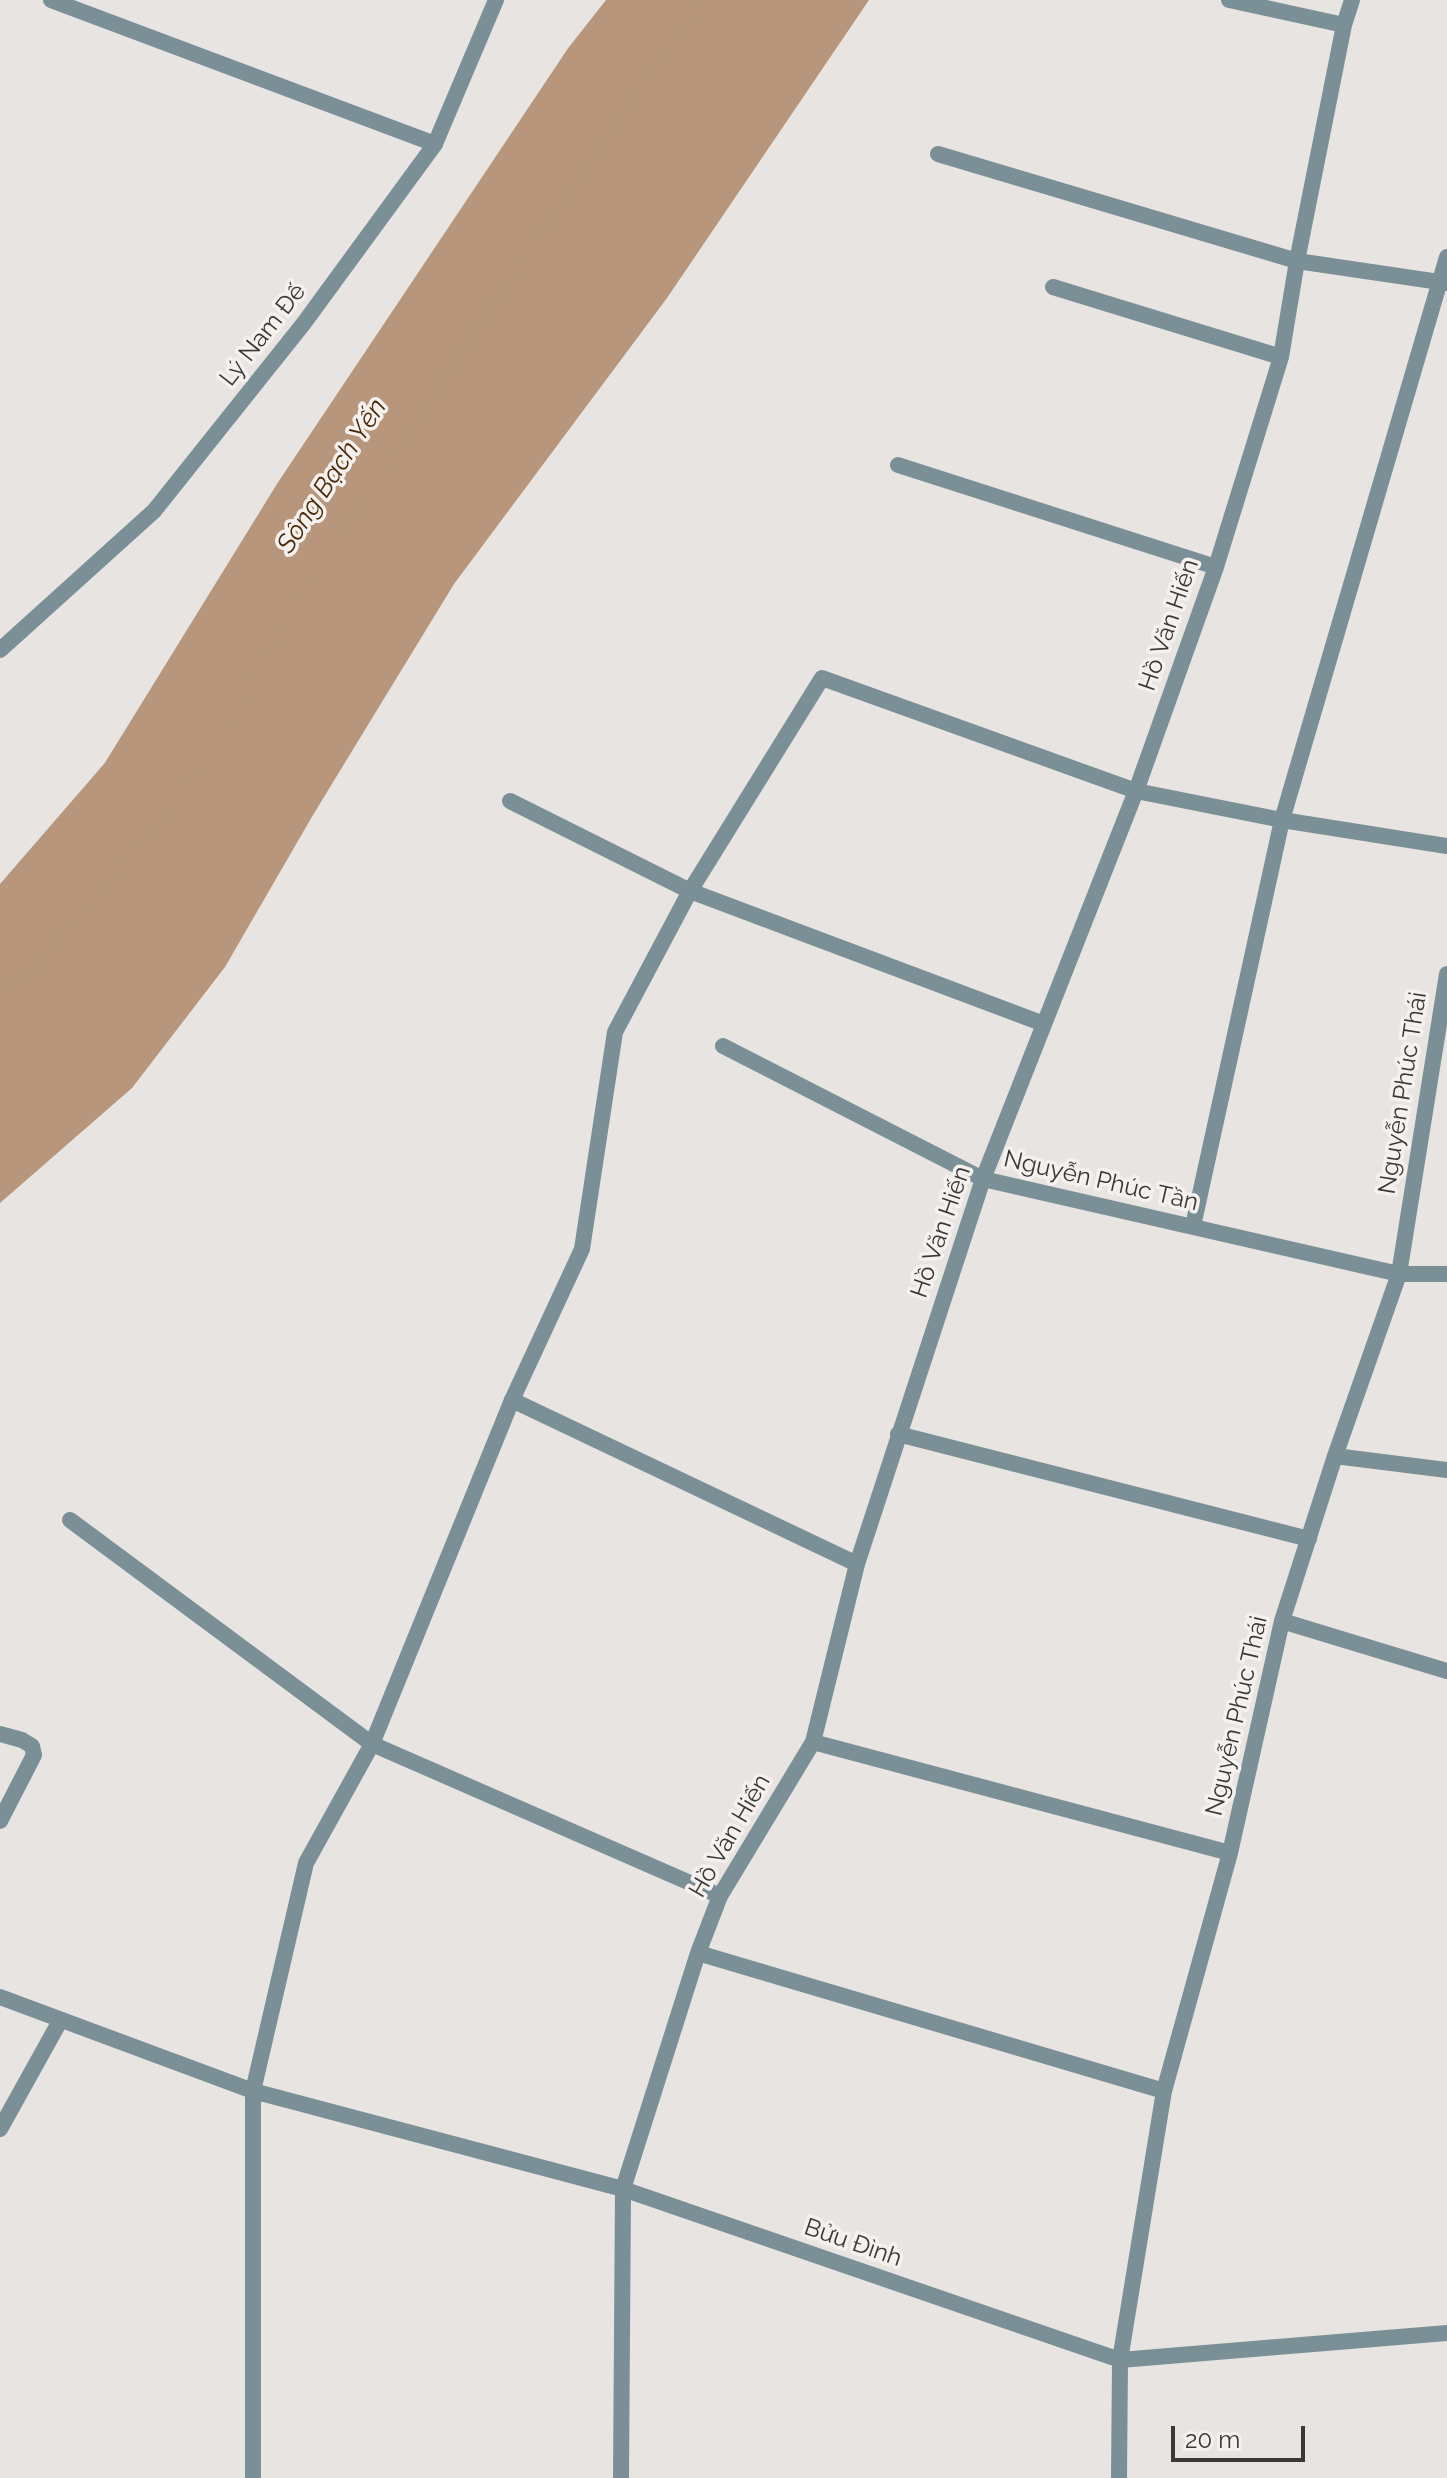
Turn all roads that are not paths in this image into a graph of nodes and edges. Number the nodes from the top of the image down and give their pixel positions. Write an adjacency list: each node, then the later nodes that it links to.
1 (51, 0): 6 (street)
2 (496, 0): 6 (street, Lý Nam Đế)
3 (1229, 0): 5 (street)
4 (1352, 0): 5 (street, Hồ Văn Hiến)
5 (1344, 25): 9 (street, Hồ Văn Hiến)
6 (435, 144): 15 (street, Lý Nam Đế)
7 (938, 154): 9 (street)
8 (1447, 257): 10 (street)
9 (1297, 261): 10 (street); 12 (street, Hồ Văn Hiến)
10 (1444, 283): 18 (street)
11 (1053, 287): 12 (street)
12 (1281, 357): 14 (street, Hồ Văn Hiến)
13 (898, 465): 14 (street)
14 (1216, 567): 16 (street, Hồ Văn Hiến)
15 (0, 650)
16 (1136, 791): 18 (street); 20 (street); 22 (street, Hồ Văn Hiến)
17 (510, 801): 20 (street)
18 (1282, 820): 19 (street); 26 (street)
19 (1447, 846)
20 (690, 891): 22 (street); 29 (street)
21 (1447, 974): 24 (street, Nguyễn Phúc Thái)
22 (1044, 1024): 25 (street, Hồ Văn Hiến)
23 (723, 1046): 25 (street, Nguyễn Phúc Tần)
24 (1440, 1050): 27 (street, Nguyễn Phúc Thái)
25 (983, 1179): 26 (street, Nguyễn Phúc Tần); 30 (street, Hồ Văn Hiến)
26 (1193, 1226): 27 (street, Nguyễn Phúc Tần)
27 (1399, 1274): 28 (street, Nguyễn Phúc Tần); 31 (street, Nguyễn Phúc Thái)
28 (1447, 1274)
29 (512, 1400): 35 (street); 40 (street)
30 (898, 1434): 34 (street); 35 (street, Hồ Văn Hiến)
31 (1335, 1456): 32 (street); 34 (street, Nguyễn Phúc Thái)
32 (1447, 1470)
33 (70, 1520): 40 (street)
34 (1309, 1539): 36 (street, Nguyễn Phúc Thái)
35 (857, 1564): 39 (street, Hồ Văn Hiến)
36 (1282, 1621): 37 (street); 42 (street, Nguyễn Phúc Thái)
37 (1447, 1671)
38 (0, 1734): 41 (street)
39 (813, 1742): 42 (street); 43 (street, Hồ Văn Hiến)
40 (372, 1744): 43 (street); 47 (street)
41 (0, 1821)
42 (1230, 1853): 48 (street, Nguyễn Phúc Thái)
43 (720, 1896): 44 (street, Hồ Văn Hiến)
44 (698, 1953): 48 (street); 50 (street, Hồ Văn Hiến)
45 (0, 1997): 46 (street, Bửu Đình)
46 (60, 2021): 47 (street, Bửu Đình); 49 (street)
47 (253, 2091): 50 (street, Bửu Đình); 53 (street)
48 (1164, 2091): 52 (street, Nguyễn Phúc Thái)
49 (0, 2129)
50 (623, 2189): 52 (street, Bửu Đình); 54 (street, Hồ Văn Hiến)
51 (1447, 2333): 52 (street, Bửu Đình)
52 (1120, 2360): 55 (street, Nguyễn Phúc Thái)
53 (253, 2478)
54 (621, 2478)
55 (1119, 2478)

